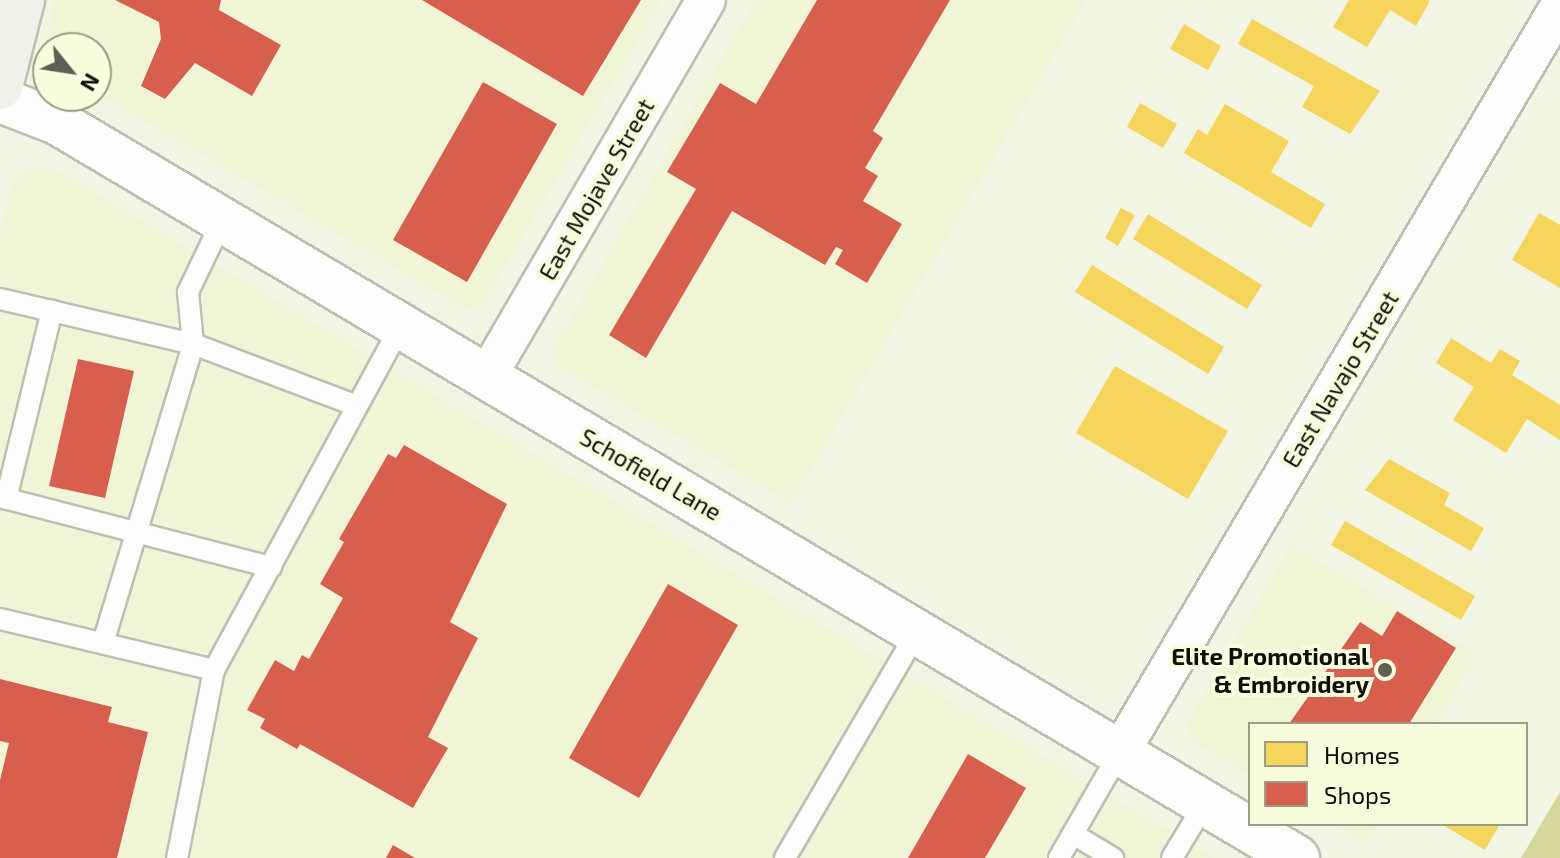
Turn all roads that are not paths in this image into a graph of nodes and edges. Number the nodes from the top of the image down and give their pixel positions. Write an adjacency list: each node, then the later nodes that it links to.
1 (22, 0): 4 (main road)
2 (706, 0): 11 (street, East Mojave Street)
3 (1560, 6): 20 (street, East Navajo Street)
4 (0, 87)
5 (0, 100): 6 (street, Schofield Lane)
6 (221, 223): 9 (street, Schofield Lane); 10 (lane)
7 (0, 299): 8 (lane)
8 (52, 311): 10 (lane); 13 (lane)
9 (400, 327): 11 (street, Schofield Lane); 12 (lane)
10 (193, 344): 12 (lane); 14 (lane)
11 (486, 378): 17 (street, Schofield Lane)
12 (357, 406): 15 (lane)
13 (3, 498): 14 (lane)
14 (136, 532): 15 (lane); 18 (lane)
15 (271, 567): 19 (lane)
16 (0, 619): 18 (lane)
17 (917, 632): 20 (street, Schofield Lane); 24 (lane)
18 (103, 643): 19 (lane)
19 (214, 670): 23 (lane)
20 (1120, 752): 21 (street, Schofield Lane); 22 (lane)
21 (1205, 803): 27 (lane); 28 (street, Schofield Lane)
22 (1073, 834): 25 (lane); 26 (lane)
23 (177, 858)
24 (785, 858)
25 (1059, 858)
26 (1113, 858)
27 (1172, 858)
28 (1297, 858)

